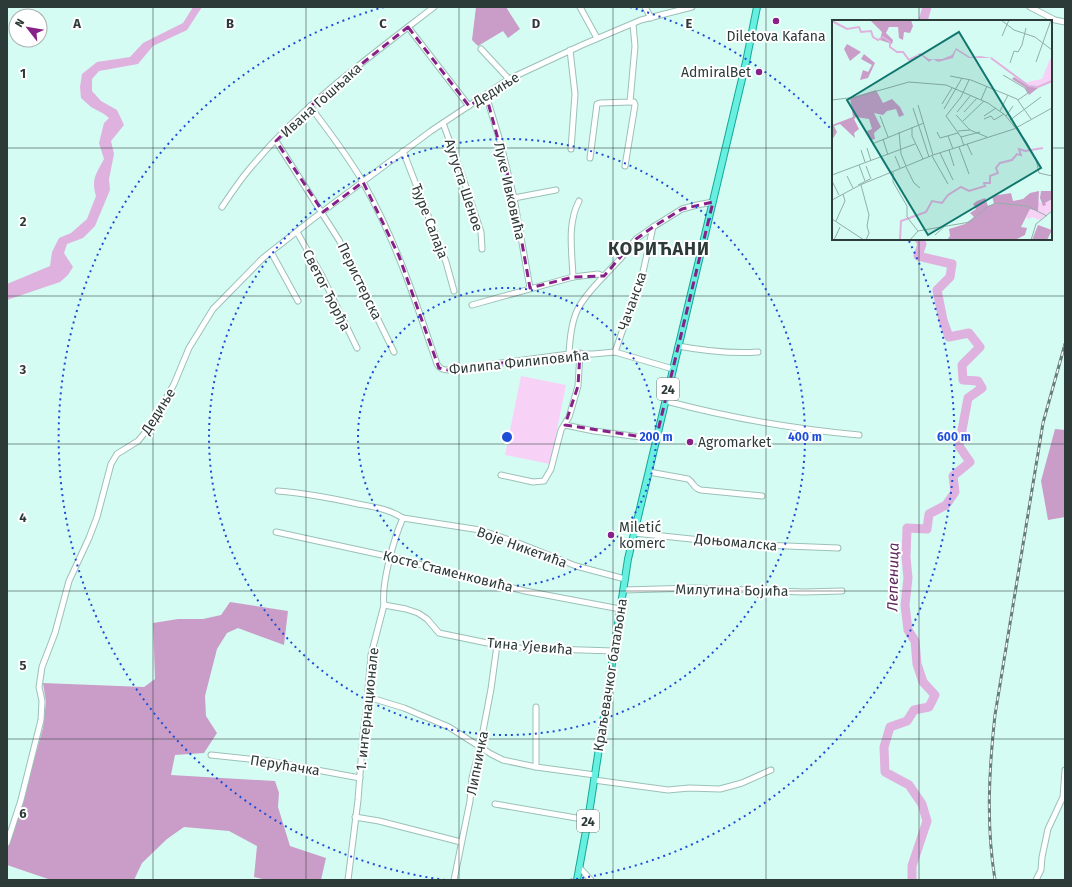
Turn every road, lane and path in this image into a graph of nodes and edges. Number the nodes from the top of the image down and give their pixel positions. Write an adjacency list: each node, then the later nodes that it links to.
1 (434, 7): 10 (street, Ивана Гошњака)
2 (580, 7): 11 (street)
3 (645, 7): 7 (street)
4 (688, 7): 7 (street, Дедиње)
5 (757, 7): 29 (main road, Краљевачког батаљона / 24)
6 (1030, 7): 8 (street)
7 (651, 18): 9 (street, Дедиње)
8 (1065, 22)
9 (633, 24): 11 (street, Дедиње); 16 (street)
10 (408, 27): 17 (street, Ивана Гошњака); 18 (street)
11 (597, 38): 13 (street, Дедиње)
12 (481, 49): 14 (street)
13 (570, 50): 14 (street, Дедиње); 21 (street)
14 (509, 79): 15 (street, Дедиње)
15 (486, 95): 18 (street, Дедиње); 27 (street, Луке Ивковића)
16 (630, 102): 23 (street); 24 (street)
17 (310, 106): 20 (street, Ивана Гошњака); 25 (street)
18 (468, 106): 19 (street, Дедиње)
19 (443, 123): 22 (street, Дедиње); 34 (street, Аугуста Шеное)
20 (276, 141): 30 (street, Ивана Гошњака); 31 (street)
21 (571, 149)
22 (404, 151): 25 (street, Дедиње); 39 (street, Ђуре Салаја)
23 (590, 158)
24 (625, 166)
25 (363, 182): 31 (street, Дедиње); 48 (street, Филипа Филиповића)
26 (556, 190): 27 (street)
27 (514, 198): 38 (street, Луке Ивковића)
28 (579, 201): 37 (street)
29 (713, 202): 32 (street); 42 (main road, Краљевачког батаљона / 24)
30 (222, 207)
31 (322, 212): 33 (street, Дедиње); 44 (street, Перистерска)
32 (653, 227): 36 (street); 45 (street, Чачанска)
33 (298, 232): 35 (street, Дедиње); 43 (street, Светог Ђорђа)
34 (482, 249)
35 (271, 252): 40 (street); 83 (street, Дедиње)
36 (604, 276): 37 (street); 48 (street)
37 (573, 277): 38 (street)
38 (530, 288): 41 (street)
39 (454, 291)
40 (298, 301)
41 (472, 305)
42 (678, 346): 46 (street); 49 (main road, Краљевачког батаљона / 24)
43 (357, 348)
44 (394, 352)
45 (615, 352): 47 (street, Филипа Филиповића); 49 (street, Филипа Филиповића)
46 (758, 352)
47 (580, 353): 48 (street, Филипа Филиповића); 51 (street)
48 (569, 354)
49 (673, 369): 50 (main road, Краљевачког батаљона / 24)
50 (666, 401): 52 (street); 53 (main road, Краљевачког батаљона / 24)
51 (565, 425): 53 (street); 55 (street)
52 (859, 435)
53 (656, 439): 54 (main road, Краљевачког батаљона / 24)
54 (649, 472): 57 (street); 60 (main road, Краљевачког батаљона / 24)
55 (501, 475)
56 (278, 491): 58 (street, Воје Никетића)
57 (762, 496)
58 (403, 518): 62 (street, 1. интернационале); 63 (street, Воје Никетића)
59 (276, 532): 62 (street, Косте Стаменковића)
60 (634, 533): 61 (street, Доњомалска); 63 (main road, Краљевачког батаљона / 24)
61 (838, 548)
62 (391, 557): 66 (street, 1. интернационале); 67 (street, Косте Стаменковића)
63 (624, 579): 64 (main road, Краљевачког батаљона / 24)
64 (623, 590): 65 (street, Милутина Бојића); 67 (main road, Краљевачког батаљона / 24)
65 (842, 591)
66 (384, 605): 68 (street, Тина Ујевића); 70 (street, 1. интернационале)
67 (620, 609): 69 (main road, Краљевачког батаљона / 24)
68 (497, 645): 69 (street, Тина Ујевића); 72 (street, Липничка)
69 (614, 652): 78 (main road, Краљевачког батаљона / 24)
70 (368, 697): 72 (street); 77 (street, 1. интернационале)
71 (536, 707): 74 (street)
72 (480, 747): 74 (street); 82 (street, Липничка)
73 (211, 755): 77 (street, Перућачка)
74 (536, 767): 78 (street)
75 (771, 770): 78 (street)
76 (1065, 770): 89 (street)
77 (360, 778): 80 (street, 1. интернационале)
78 (594, 778): 81 (main road, Краљевачког батаљона / 24)
79 (495, 804): 81 (street)
80 (355, 817): 82 (street); 85 (street, 1. интернационале)
81 (588, 820): 84 (main road, Краљевачког батаљона / 24)
82 (461, 842): 86 (street, Липничка)
83 (7, 843)
84 (579, 868): 87 (main road, Краљевачког батаљона / 24); 88 (street)
85 (348, 880)
86 (454, 880)
87 (577, 880)
88 (591, 880)
89 (1036, 880)

